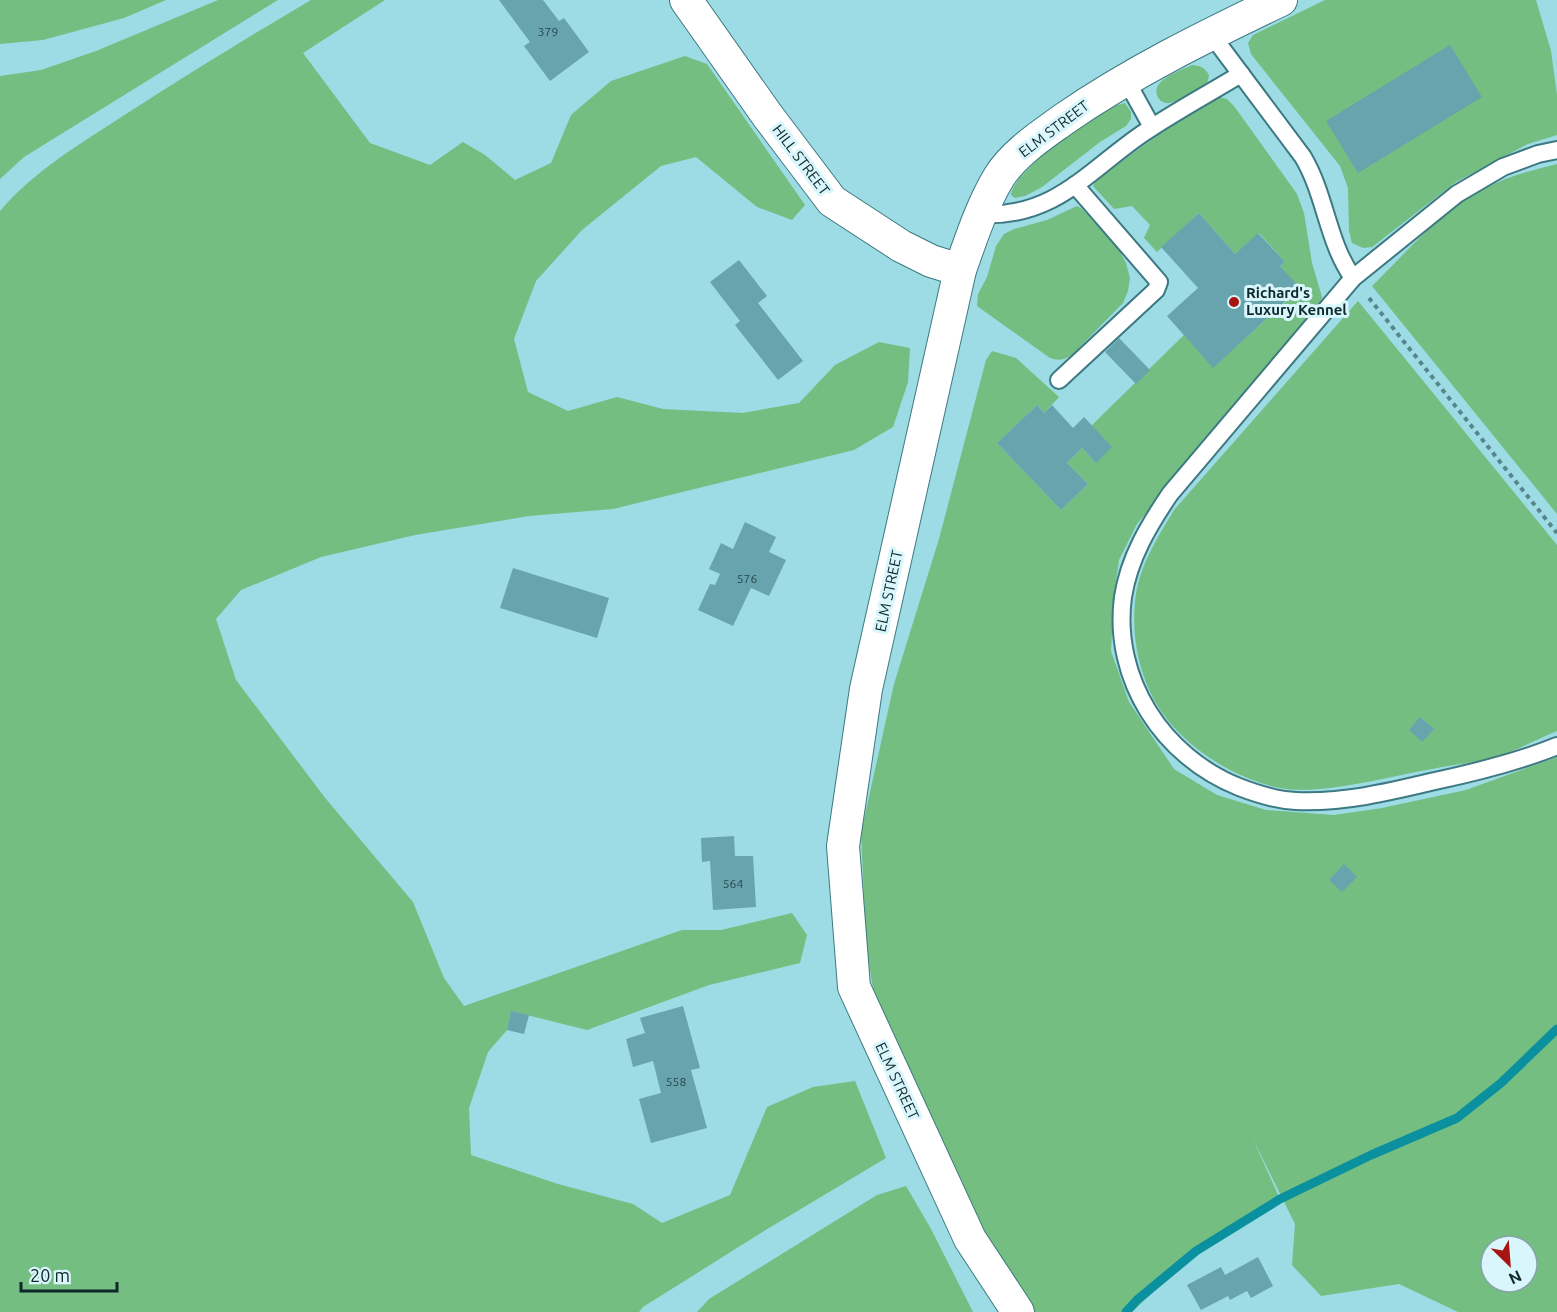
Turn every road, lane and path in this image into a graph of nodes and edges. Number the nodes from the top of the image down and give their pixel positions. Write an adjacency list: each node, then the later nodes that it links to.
1 (686, 0): 10 (street, HILL STREET)
2 (1281, 0): 3 (street, ELM STREET)
3 (1211, 34): 4 (lane); 5 (street, ELM STREET)
4 (1241, 75): 6 (lane); 11 (lane)
5 (1126, 80): 6 (lane); 9 (street, ELM STREET)
6 (1152, 127): 8 (lane)
7 (1557, 150): 11 (lane)
8 (1075, 185): 9 (lane); 12 (lane)
9 (982, 214): 10 (street, ELM STREET)
10 (960, 270): 15 (street, ELM STREET)
11 (1353, 278): 13 (path); 14 (lane)
12 (1059, 380)
13 (1557, 532)
14 (1557, 746)
15 (1018, 1312)

